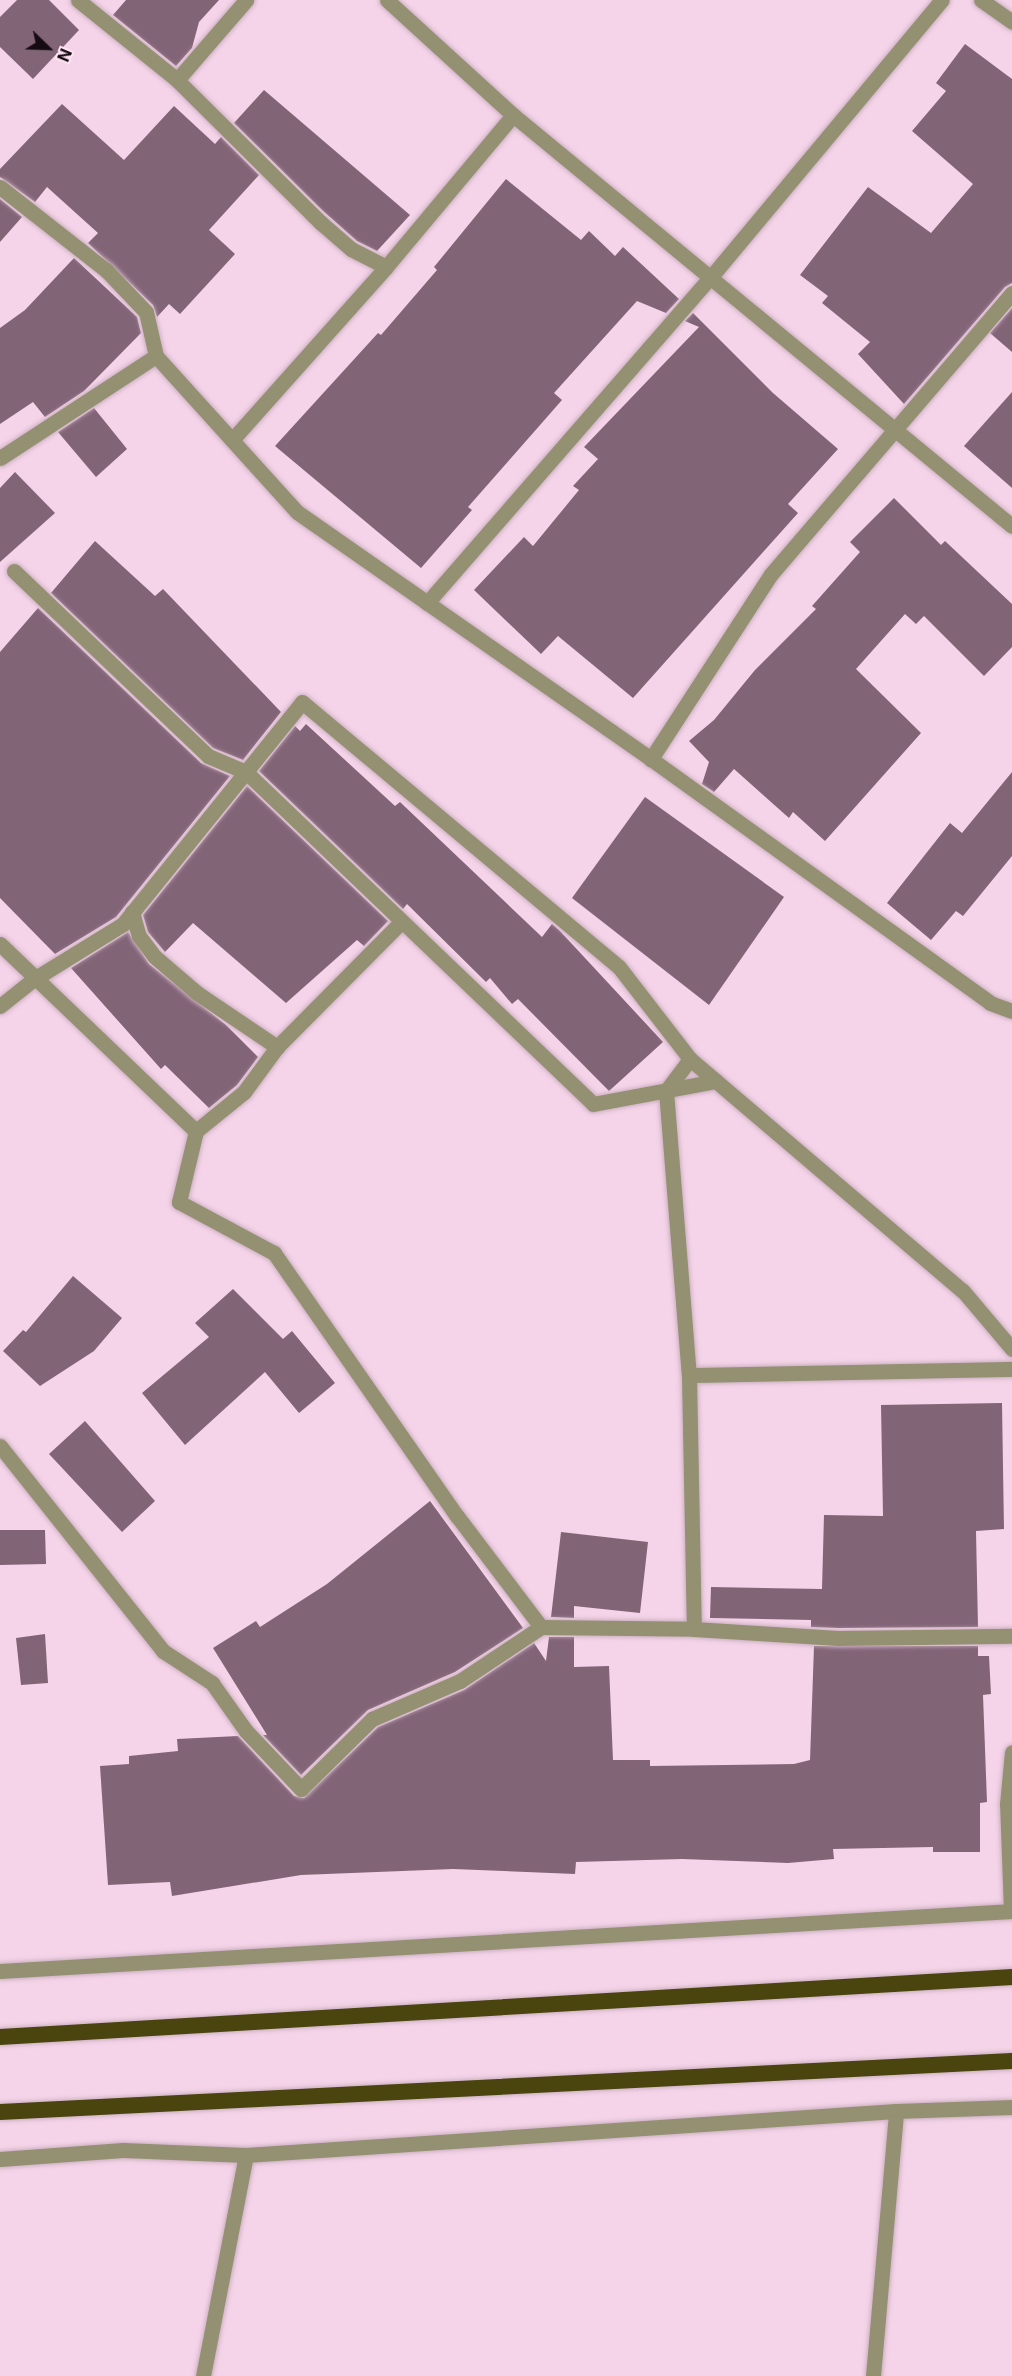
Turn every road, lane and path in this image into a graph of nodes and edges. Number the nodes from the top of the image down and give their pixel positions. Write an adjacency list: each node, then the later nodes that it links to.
1 (78, 0): 7 (street)
2 (246, 0): 7 (street)
3 (942, 0): 11 (street)
4 (981, 0): 6 (street)
5 (395, 3): 8 (street)
6 (1012, 22)
7 (177, 80): 10 (street)
8 (513, 115): 10 (street); 11 (street)
9 (0, 187): 13 (street)
10 (386, 267): 15 (street)
11 (710, 278): 14 (street); 19 (street)
12 (1012, 293): 14 (street)
13 (156, 356): 15 (street); 16 (street)
14 (893, 429): 17 (street); 20 (street)
15 (232, 440): 19 (street)
16 (0, 458)
17 (1012, 526)
18 (14, 571): 21 (street)
19 (427, 603): 20 (street)
20 (651, 759): 27 (street)
21 (246, 772): 22 (street); 23 (street); 29 (street)
22 (132, 912): 25 (street); 28 (street)
23 (402, 921): 28 (street); 31 (street)
24 (0, 944): 25 (street)
25 (34, 979): 26 (street); 32 (street)
26 (0, 1006)
27 (1012, 1011)
28 (277, 1047): 32 (street)
29 (690, 1059): 30 (street); 31 (street)
30 (716, 1081): 31 (street); 33 (street)
31 (666, 1091): 35 (street)
32 (196, 1131): 37 (street)
33 (1012, 1349)
34 (1012, 1369): 35 (street)
35 (689, 1375): 38 (street)
36 (0, 1446): 37 (street)
37 (541, 1628): 38 (street)
38 (694, 1629): 39 (street)
39 (1012, 1636)
40 (1012, 1752): 41 (street)
41 (1011, 1911): 42 (street)
42 (0, 1971)
43 (1012, 1977): 44 (highway)
44 (0, 2037)
45 (1012, 2061): 48 (highway)
46 (1012, 2107): 47 (street)
47 (896, 2111): 49 (street); 52 (street)
48 (0, 2112)
49 (246, 2155): 50 (street); 51 (street)
50 (0, 2159)
51 (203, 2376)
52 (873, 2376)

